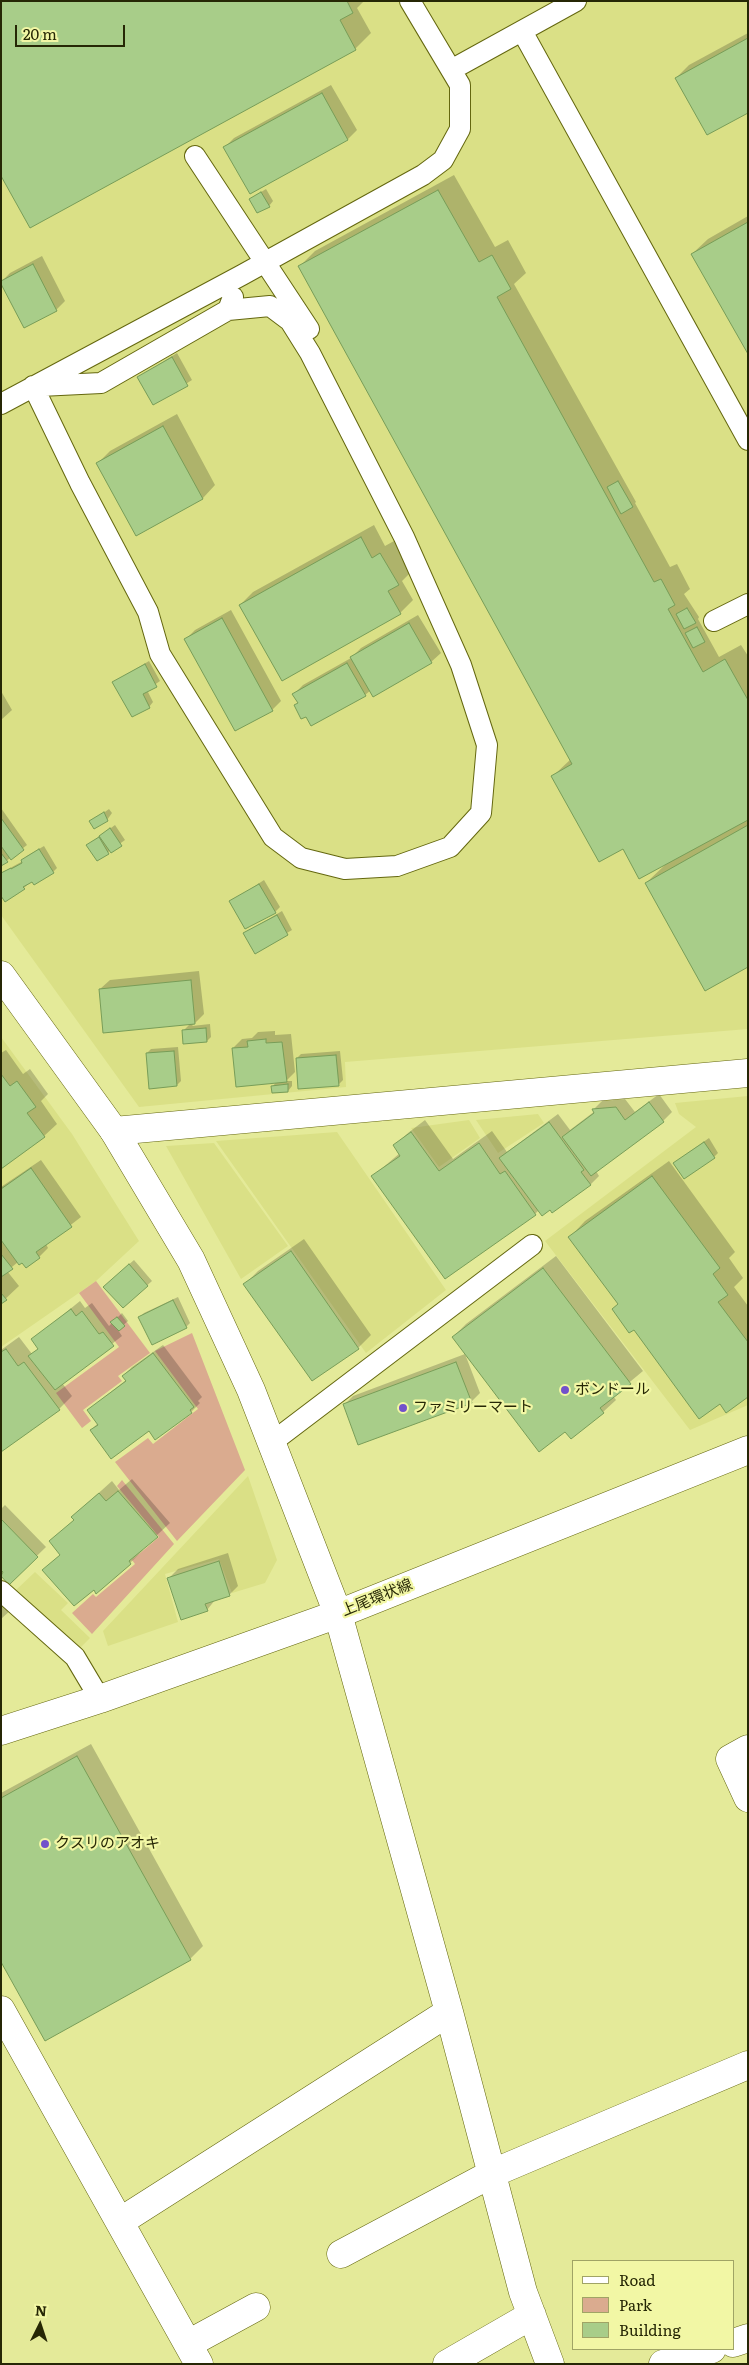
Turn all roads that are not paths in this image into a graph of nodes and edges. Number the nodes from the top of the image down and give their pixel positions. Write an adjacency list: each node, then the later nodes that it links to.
1 (410, 1): 4 (lane)
2 (576, 1): 3 (lane)
3 (522, 31): 4 (lane); 12 (lane)
4 (451, 70): 6 (lane)
5 (195, 156): 6 (lane)
6 (265, 262): 7 (lane); 9 (lane)
7 (242, 275): 8 (lane); 10 (lane)
8 (228, 310): 9 (lane); 10 (lane)
9 (310, 353): 10 (lane)
10 (33, 386): 11 (lane)
11 (1, 404)
12 (748, 440)
13 (748, 604): 14 (lane)
14 (714, 621)
15 (1, 975): 17 (street)
16 (748, 1074): 17 (street)
17 (114, 1131): 19 (street)
18 (532, 1245): 19 (lane)
19 (271, 1443): 22 (street)
20 (748, 1450): 22 (street, 上尾環状線)
21 (1, 1591): 23 (lane)
22 (338, 1614): 23 (street, 上尾環状線); 28 (street)
23 (100, 1699): 24 (street, 上尾環状線)
24 (1, 1731)
25 (748, 1749): 26 (street)
26 (748, 1798)
27 (1, 2010): 31 (street)
28 (449, 2012): 30 (street); 31 (street)
29 (748, 2065): 30 (street)
30 (493, 2173): 32 (street); 34 (street)
31 (121, 2221): 38 (street)
32 (340, 2254)
33 (256, 2307): 38 (street)
34 (532, 2315): 39 (street); 40 (street)
35 (748, 2338): 36 (street)
36 (734, 2342)
37 (709, 2350): 41 (street)
38 (194, 2354)
39 (448, 2364)
40 (550, 2364)
41 (663, 2364)

